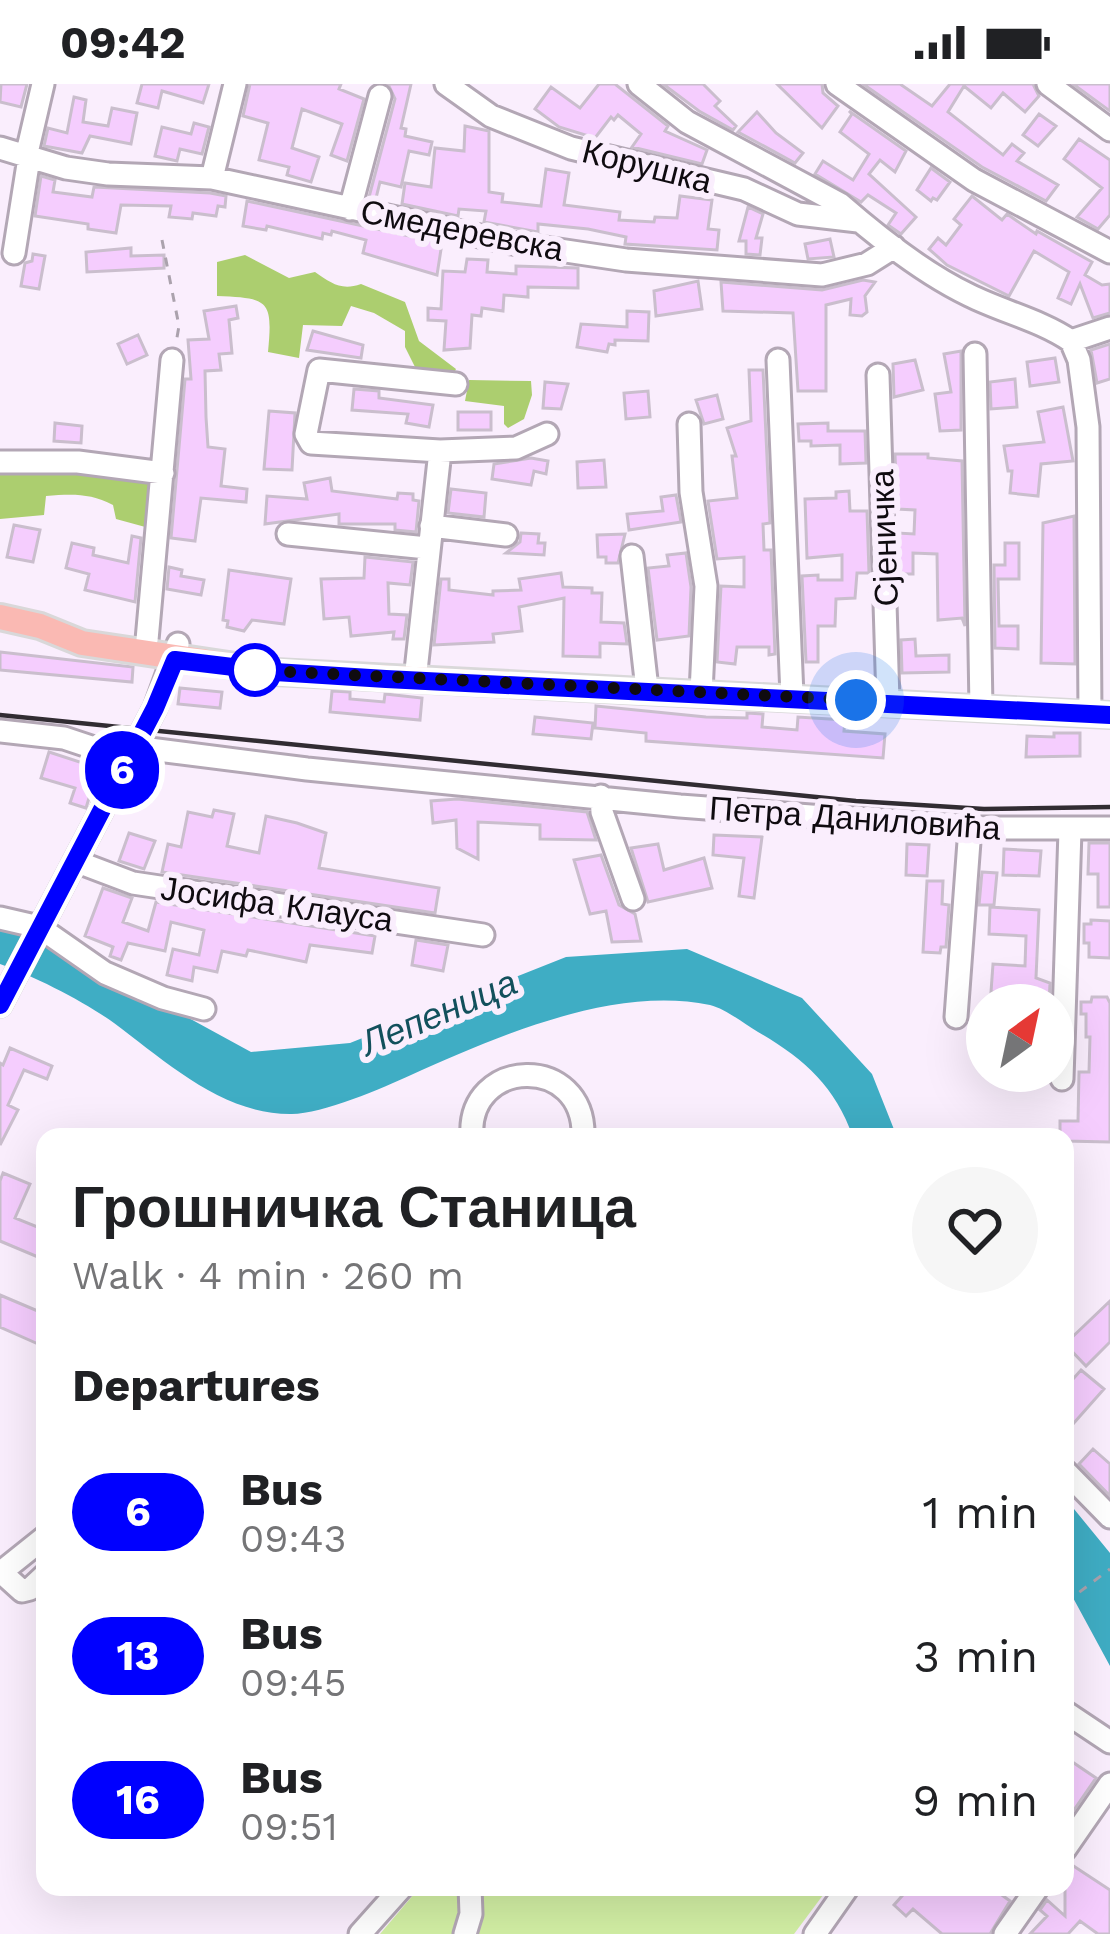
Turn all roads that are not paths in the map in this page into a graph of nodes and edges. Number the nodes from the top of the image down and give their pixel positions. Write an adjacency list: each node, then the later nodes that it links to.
1 (43, 84): 10 (street)
2 (235, 84): 11 (street)
3 (446, 84): 13 (street, Корушка)
4 (639, 84): 13 (street)
5 (837, 84): 15 (street)
6 (1048, 84): 8 (street)
7 (380, 96): 12 (street)
8 (1110, 130)
9 (0, 148): 10 (street, Смедеревска)
10 (27, 158): 11 (street, Смедеревска); 16 (street)
11 (212, 178): 12 (street, Смедеревска)
12 (350, 209): 14 (street, Смедеревска)
13 (858, 221): 14 (street)
14 (894, 247): 18 (street)
15 (1110, 252)
16 (14, 253)
17 (1110, 328): 18 (street)
18 (1071, 341): 43 (street)
19 (974, 354): 42 (street)
20 (172, 360): 28 (street)
21 (778, 360): 40 (street)
22 (878, 375): 41 (street, Сјеничка)
23 (456, 384): 26 (street)
24 (689, 424): 39 (street)
25 (548, 434): 26 (street)
26 (440, 451): 31 (street)
27 (0, 462): 28 (street)
28 (163, 473): 35 (street)
29 (288, 534): 31 (street)
30 (506, 536): 31 (street)
31 (429, 537): 37 (street)
32 (632, 556): 38 (street)
33 (0, 617): 34 (main road)
34 (40, 626): 35 (main road); 36 (main road)
35 (148, 640): 36 (main road)
36 (176, 652): 37 (main road); 45 (street)
37 (416, 680): 38 (main road)
38 (647, 689): 39 (main road)
39 (701, 693): 40 (main road)
40 (792, 696): 41 (main road)
41 (888, 701): 42 (main road)
42 (981, 708): 43 (main road)
43 (1100, 715)
44 (0, 731): 45 (street, Петра Даниловића)
45 (131, 753): 46 (street, Петра Даниловића); 50 (street)
46 (601, 796): 47 (street, Петра Даниловића); 51 (street)
47 (970, 828): 49 (street, Петра Даниловића); 58 (street)
48 (1110, 828): 49 (street, Петра Даниловића)
49 (1070, 830): 55 (street)
50 (75, 861): 53 (street); 54 (street, Јосифа Клауса)
51 (633, 899)
52 (0, 918): 53 (street)
53 (36, 933): 56 (street); 57 (street)
54 (483, 935)
55 (1066, 984)
56 (0, 1005)
57 (204, 1009)
58 (956, 1017)
59 (471, 1128): 60 (street)
60 (583, 1128)
61 (1074, 1480): 62 (street)
62 (1110, 1517)
63 (36, 1544): 64 (street)
64 (1, 1573): 65 (street)
65 (36, 1583)
66 (1074, 1718): 67 (street)
67 (1110, 1742)
68 (1110, 1784): 69 (street)
69 (1074, 1836)
70 (385, 1896): 74 (street)
71 (470, 1896): 75 (street)
72 (842, 1896): 76 (street)
73 (1032, 1896): 77 (street)
74 (360, 1934)
75 (465, 1934)
76 (815, 1934)
77 (1005, 1934)

